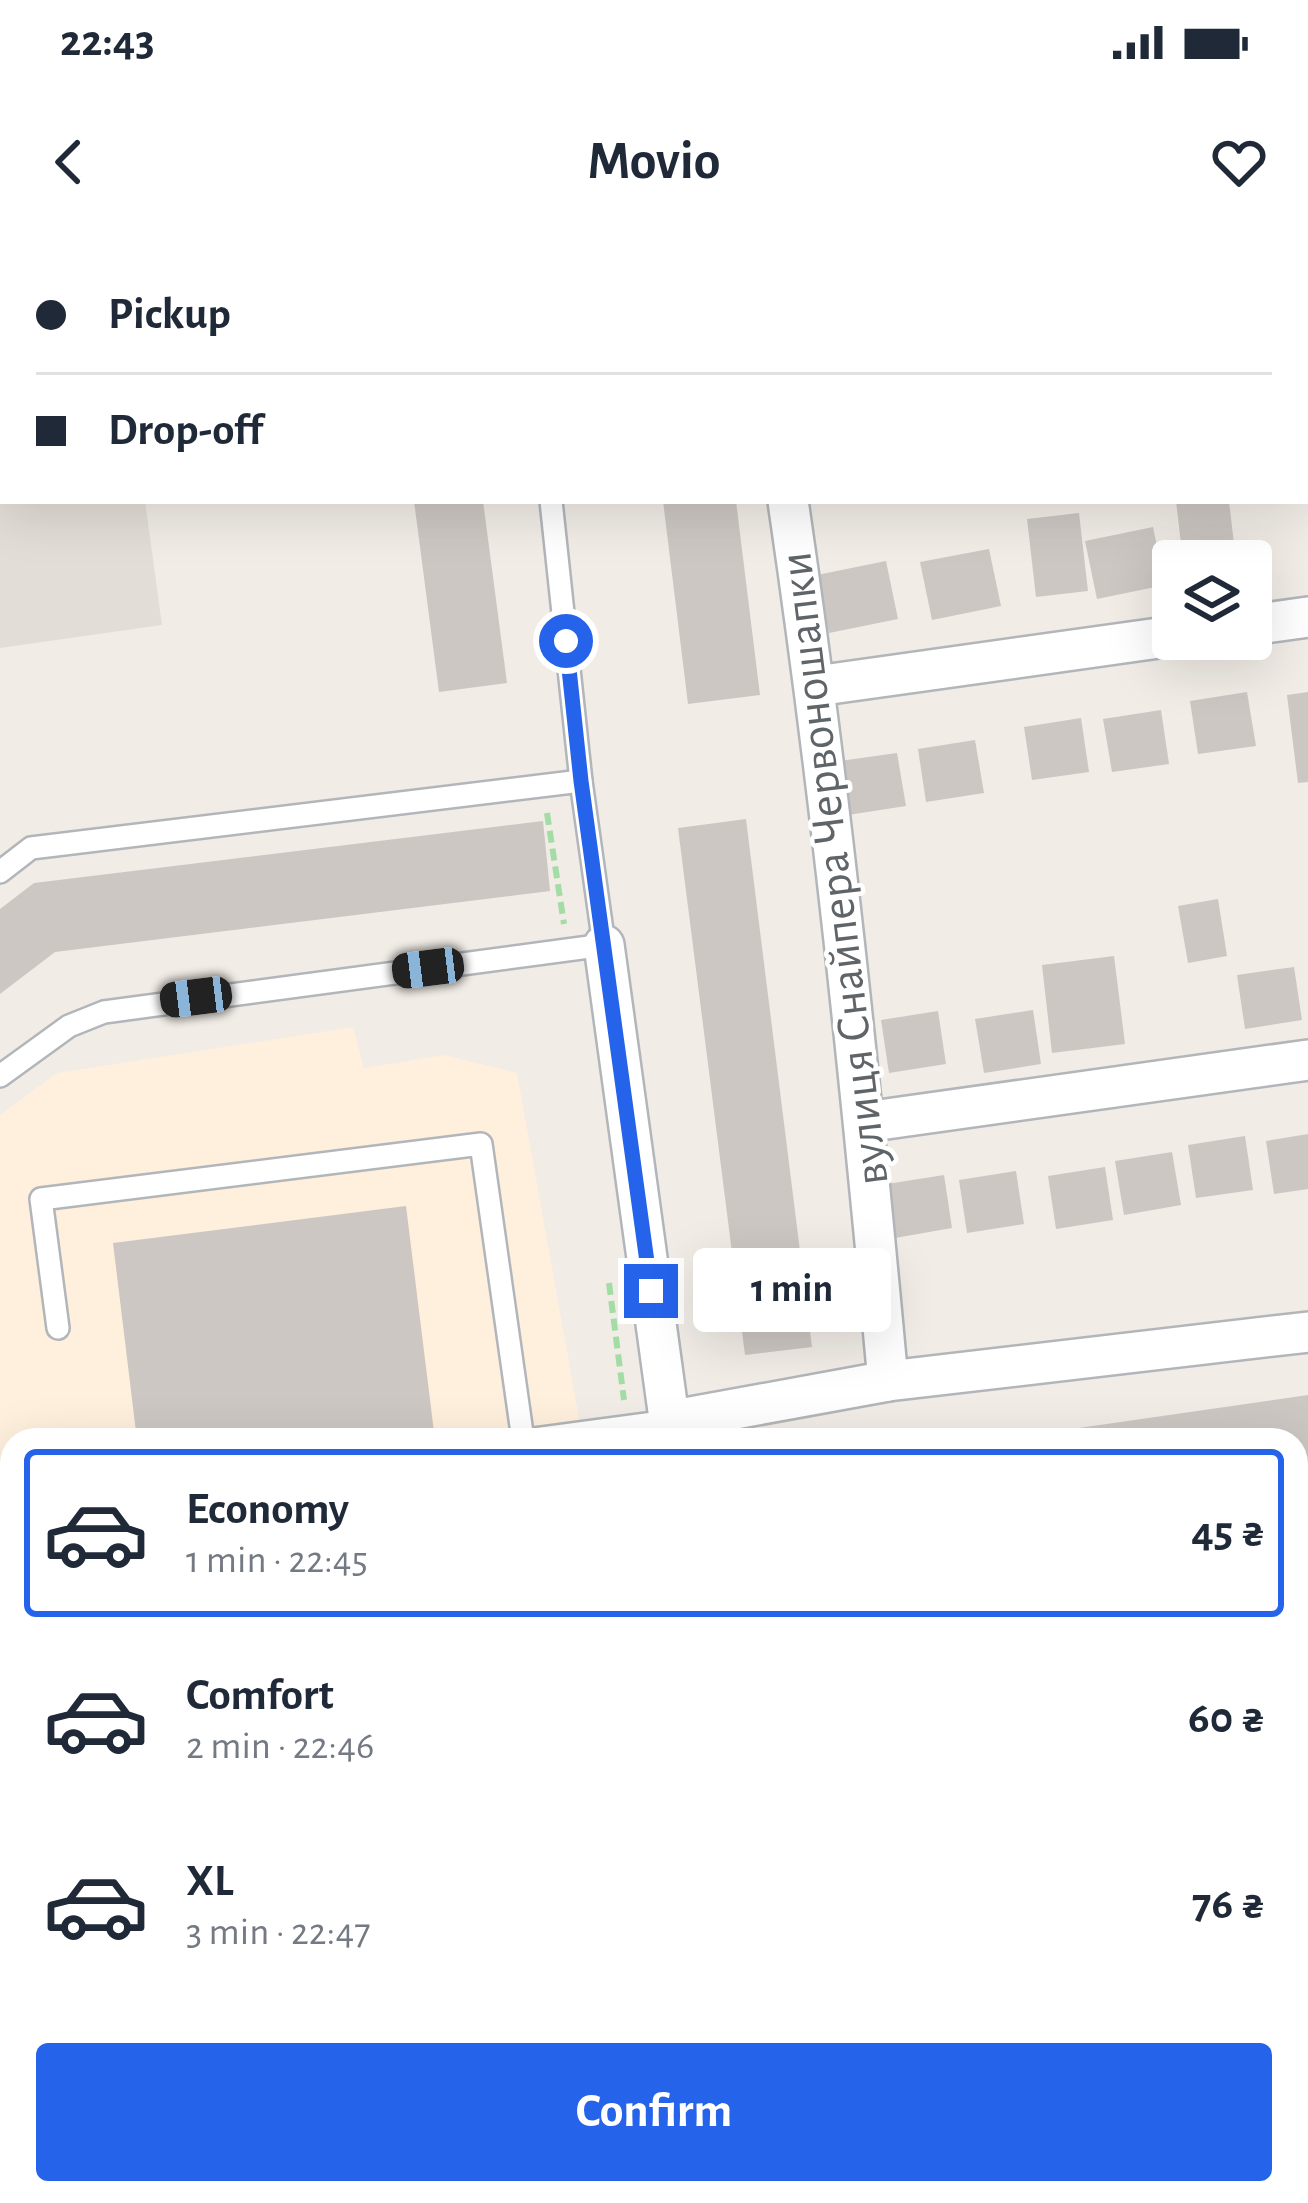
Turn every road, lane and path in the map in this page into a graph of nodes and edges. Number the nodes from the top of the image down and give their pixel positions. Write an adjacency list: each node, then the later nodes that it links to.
1 (551, 504): 7 (lane)
2 (788, 504): 6 (street, вулиця Снайпера Червоношапки)
3 (1308, 617): 4 (street)
4 (1272, 622)
5 (1152, 639): 6 (street)
6 (816, 686): 12 (street, вулиця Снайпера Червоношапки)
7 (581, 781): 8 (lane); 9 (lane)
8 (0, 872)
9 (604, 945): 11 (lane); 17 (street)
10 (1308, 1060): 12 (street)
11 (0, 1076)
12 (865, 1122): 15 (street, вулиця Снайпера Червоношапки)
13 (58, 1328): 16 (lane)
14 (1308, 1332): 15 (street)
15 (887, 1381): 18 (street)
16 (523, 1428)
17 (670, 1428)
18 (683, 1428)

